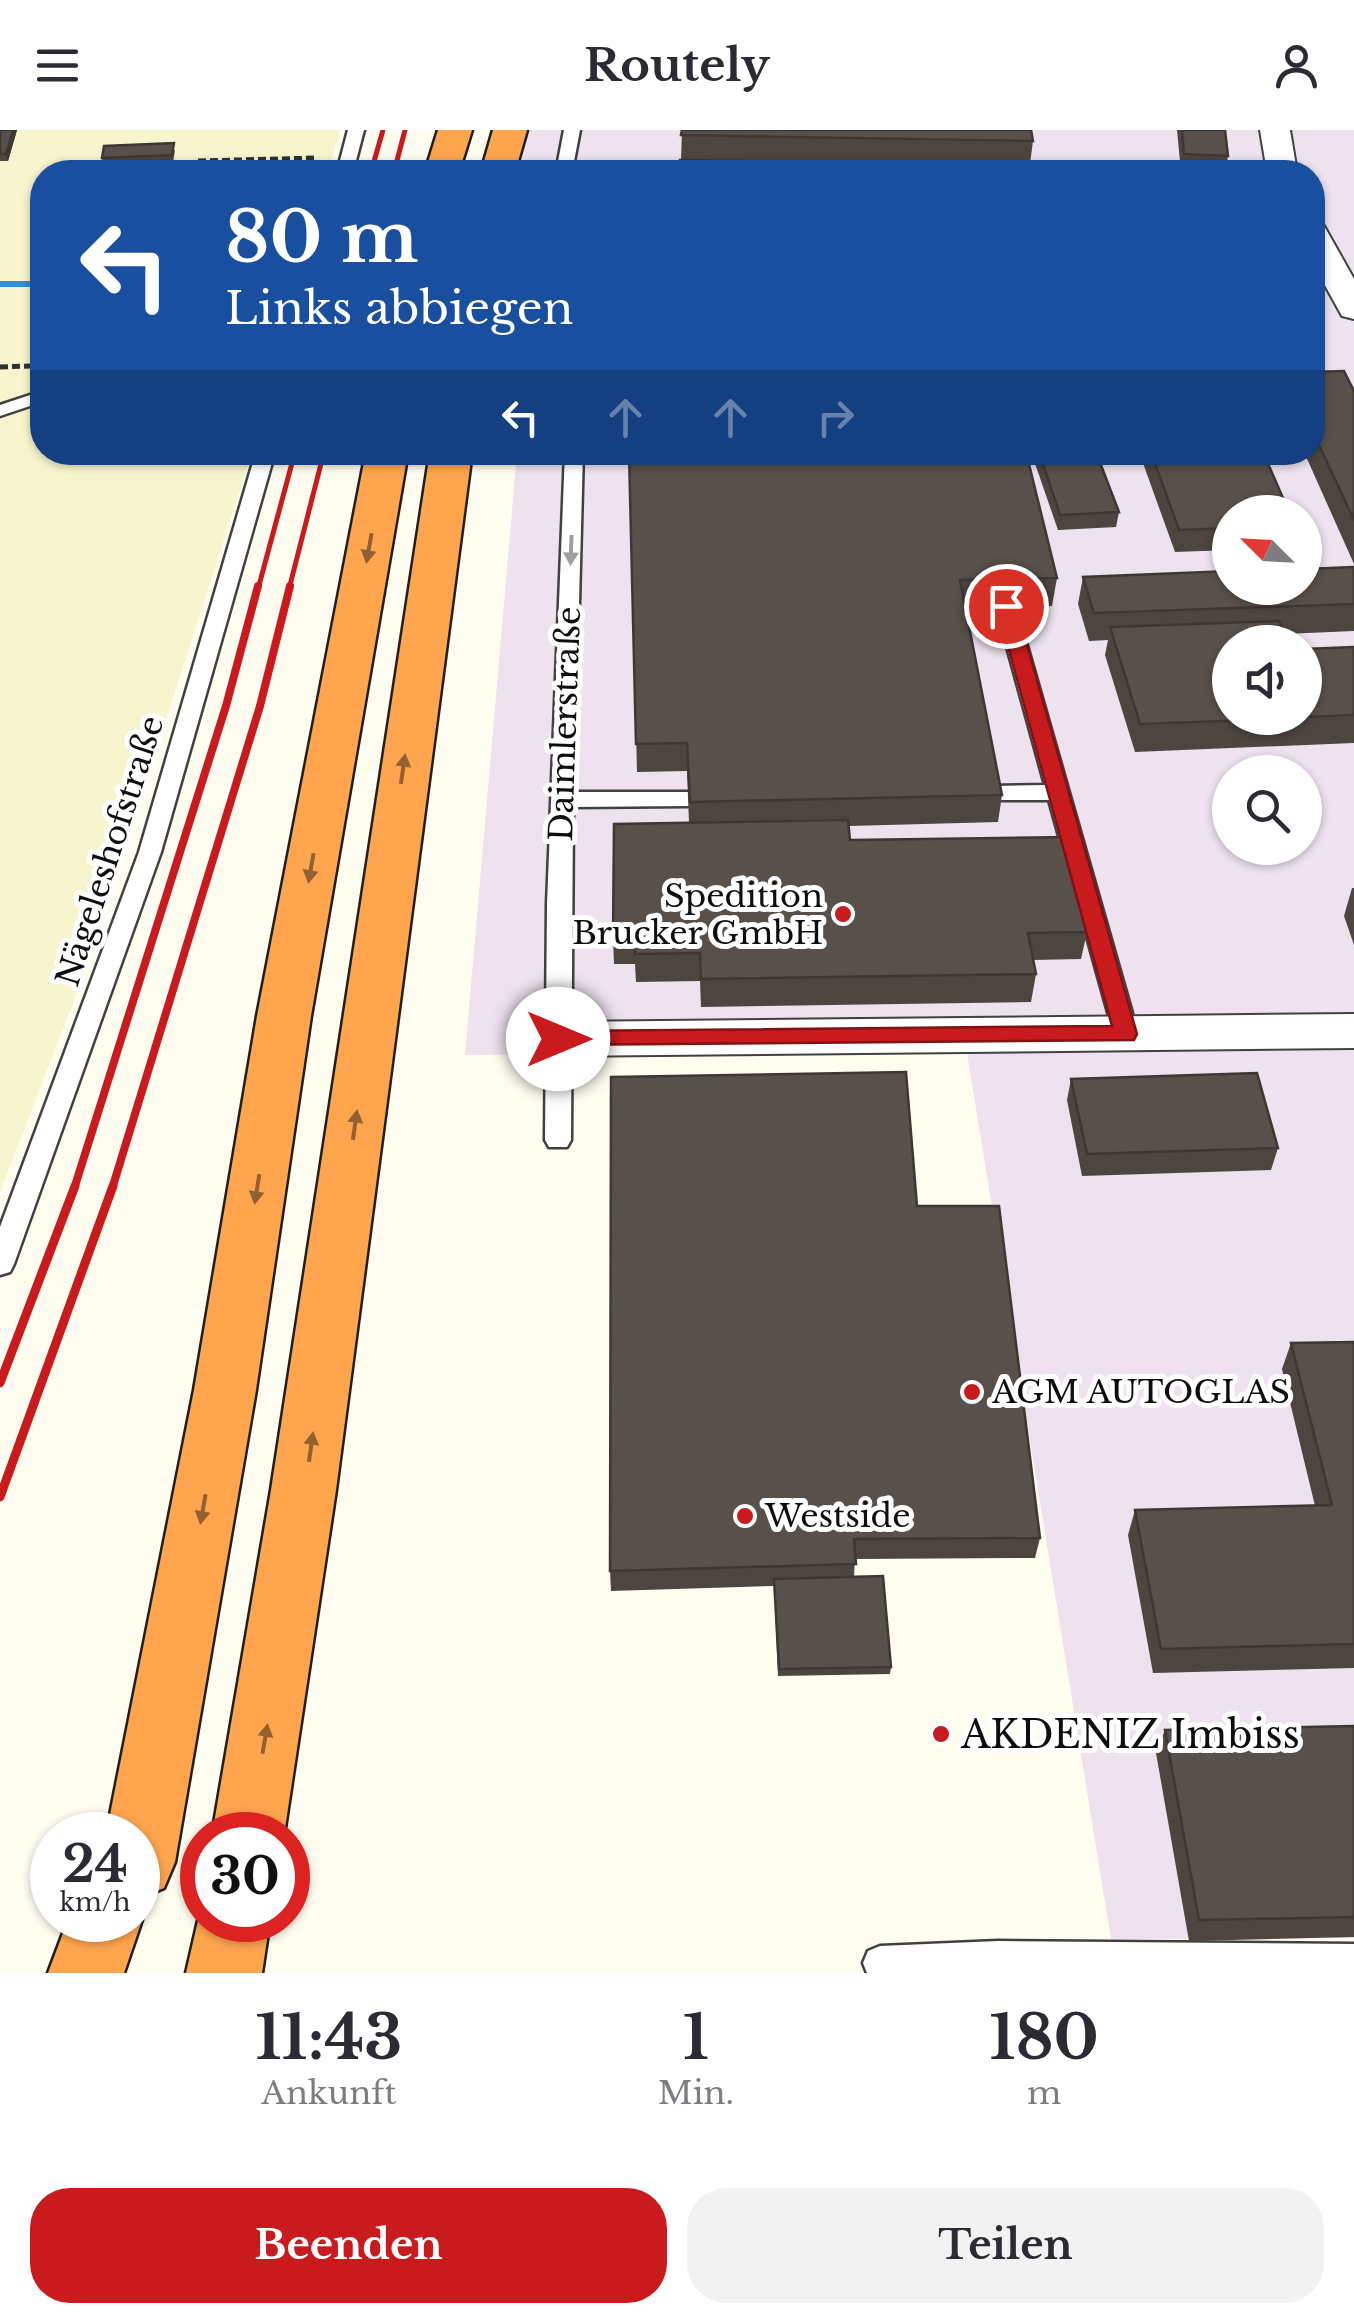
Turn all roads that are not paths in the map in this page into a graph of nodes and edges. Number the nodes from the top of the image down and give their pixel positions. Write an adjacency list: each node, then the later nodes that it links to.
1 (356, 130): 6 (lane)
2 (455, 130): 7 (highway)
3 (510, 130): 8 (highway)
4 (572, 130): 9 (lane)
5 (1275, 130): 10 (street)
6 (348, 160)
7 (446, 160)
8 (501, 160)
9 (566, 160)
10 (1280, 160)
11 (1325, 255): 12 (street)
12 (1354, 309)
13 (30, 400): 14 (lane)
14 (0, 411)
15 (262, 465): 28 (lane, Nägeleshofstraße)
16 (384, 465): 29 (highway, one-way to 29)
17 (449, 465): 30 (highway, one-way to 17)
18 (574, 465): 22 (lane, Daimlerstraße, one-way to 22)
19 (1006, 606): 20 (lane)
20 (1059, 792): 21 (lane); 25 (lane)
21 (992, 793)
22 (562, 800): 23 (lane); 26 (lane, Daimlerstraße)
23 (688, 800)
24 (1354, 1031): 25 (street)
25 (1126, 1034): 26 (street)
26 (558, 1039): 27 (lane, Daimlerstraße)
27 (558, 1140)
28 (0, 1264)
29 (144, 1812)
30 (252, 1812)
31 (98, 1942): 36 (highway)
32 (121, 1942): 37 (highway)
33 (229, 1942): 38 (highway)
34 (1354, 1961): 35 (lane)
35 (880, 1963)
36 (86, 1973)
37 (114, 1973)
38 (224, 1973)

